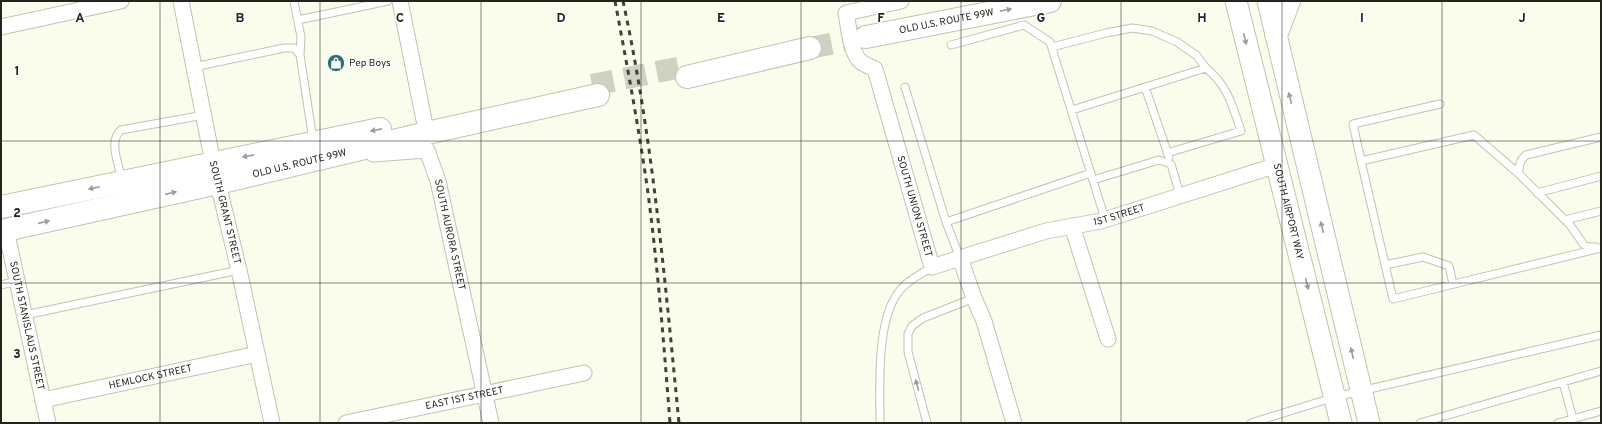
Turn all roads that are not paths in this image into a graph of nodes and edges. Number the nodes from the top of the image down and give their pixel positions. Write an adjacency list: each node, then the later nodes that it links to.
1 (121, 1): 13 (street)
2 (181, 1): 19 (street, SOUTH GRANT STREET)
3 (294, 1): 12 (lane)
4 (388, 1): 12 (lane)
5 (400, 1): 27 (street)
6 (901, 1): 52 (street, SOUTH UNION STREET)
7 (984, 1): 8 (main road, OLD U.S. ROUTE 99W, one-way to 8)
8 (1050, 1)
9 (1236, 1): 34 (main road, SOUTH AIRPORT WAY, one-way to 34)
10 (1268, 1): 14 (main road)
11 (1289, 1): 14 (main road)
12 (298, 20): 18 (lane)
13 (1, 27)
14 (1276, 35): 28 (main road, one-way to 14)
15 (807, 42): 21 (main road)
16 (950, 45): 17 (lane)
17 (1052, 47): 20 (lane); 25 (lane)
18 (300, 55): 19 (lane); 30 (lane)
19 (194, 67): 26 (street, SOUTH GRANT STREET)
20 (1206, 68): 23 (lane); 31 (lane)
21 (684, 72)
22 (905, 87): 46 (lane)
23 (1145, 87): 25 (lane); 31 (lane)
24 (1440, 104): 32 (lane)
25 (1072, 110): 37 (lane)
26 (204, 115): 35 (street, SOUTH GRANT STREET); 39 (lane)
27 (424, 120): 30 (main road, OLD U.S. ROUTE 99W, one-way to 30); 30 (main road, OLD U.S. ROUTE 99W)
28 (1300, 136): 34 (main road); 65 (main road, one-way to 28)
29 (1601, 138): 36 (lane)
30 (318, 150): 35 (main road, OLD U.S. ROUTE 99W); 66 (street, SOUTH AURORA STREET)
31 (1167, 153): 33 (lane)
32 (1361, 161): 36 (lane); 51 (lane)
33 (1171, 164): 37 (lane); 41 (lane)
34 (1277, 165): 41 (street, 1ST STREET); 67 (main road, SOUTH AIRPORT WAY, one-way to 67)
35 (215, 173): 39 (main road, OLD U.S. ROUTE 99W); 48 (main road, OLD U.S. ROUTE 99W, one-way to 35); 53 (street, SOUTH GRANT STREET)
36 (1519, 174): 40 (lane)
37 (1092, 176): 44 (lane); 46 (lane)
38 (1601, 176): 40 (lane)
39 (122, 182): 42 (main road, OLD U.S. ROUTE 99W, one-way to 42)
40 (1537, 193): 45 (lane)
41 (1180, 195): 44 (street, 1ST STREET)
42 (1, 207): 48 (main road, SOUTH STANISLAUS STREET)
43 (1601, 211): 45 (lane)
44 (1105, 219): 47 (street, 1ST STREET)
45 (1565, 220): 49 (lane)
46 (946, 222): 50 (lane)
47 (1072, 226): 50 (street, 1ST STREET); 60 (street)
48 (4, 231): 54 (street, SOUTH STANISLAUS STREET)
49 (1601, 248): 55 (lane)
50 (960, 258): 52 (street, SOUTH UNION STREET); 57 (street)
51 (1385, 265): 55 (lane); 55 (lane)
52 (932, 267): 75 (lane)
53 (239, 270): 58 (lane); 61 (street, SOUTH GRANT STREET)
54 (17, 281): 56 (lane); 58 (street, SOUTH STANISLAUS STREET)
55 (1453, 284)
56 (1, 285)
57 (974, 298): 76 (lane, one-way to 57); 77 (street)
58 (25, 315): 68 (street, SOUTH STANISLAUS STREET)
59 (1601, 335): 65 (lane)
60 (1108, 340)
61 (257, 354): 68 (street, HEMLOCK STREET); 72 (street, SOUTH GRANT STREET)
62 (1601, 371): 64 (lane)
63 (584, 373): 66 (street, EAST 1ST STREET)
64 (1563, 382): 70 (lane); 81 (lane)
65 (1361, 391): 67 (lane); 80 (main road)
66 (484, 394): 73 (street, EAST 1ST STREET); 74 (street, SOUTH AURORA STREET)
67 (1335, 396): 78 (lane); 79 (main road, SOUTH AIRPORT WAY)
68 (43, 400): 71 (street, SOUTH STANISLAUS STREET)
69 (1601, 411): 70 (lane)
70 (1574, 421): 82 (lane)
71 (48, 423)
72 (272, 423)
73 (346, 423)
74 (491, 423)
75 (880, 423)
76 (927, 423)
77 (1014, 423)
78 (1251, 423)
79 (1341, 423)
80 (1369, 423)
81 (1420, 423)
82 (1558, 423)

